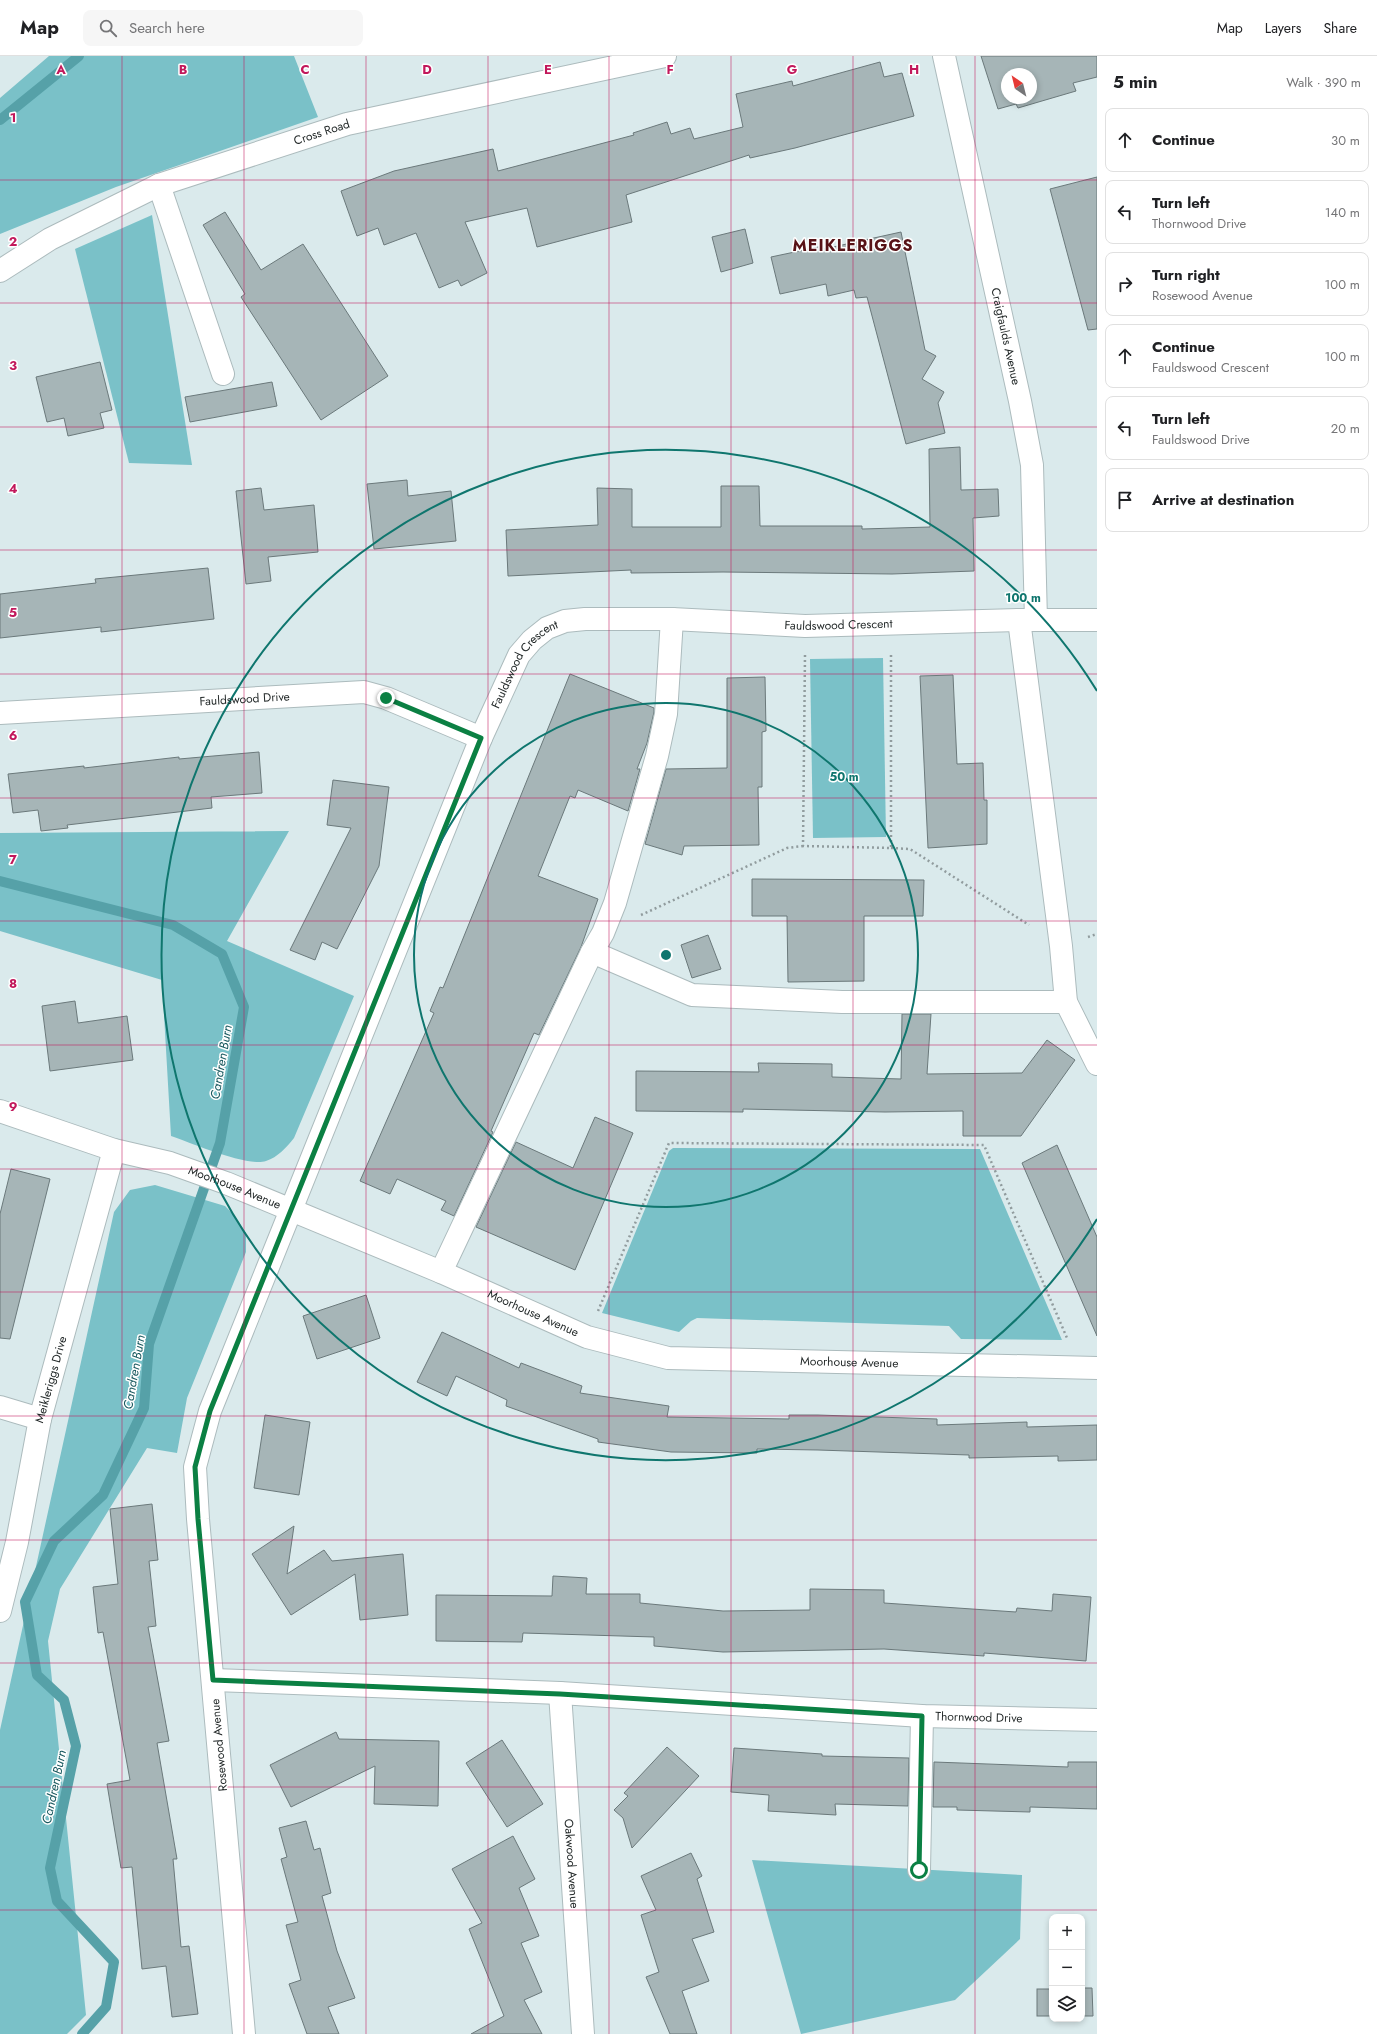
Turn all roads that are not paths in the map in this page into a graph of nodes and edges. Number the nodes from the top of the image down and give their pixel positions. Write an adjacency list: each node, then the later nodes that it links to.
1 (664, 56): 3 (street, Cross Road)
2 (944, 56): 7 (street, Craigfaulds Avenue)
3 (159, 185): 4 (street, Cross Road); 5 (street)
4 (0, 270)
5 (223, 374)
6 (672, 619): 7 (street, Fauldswood Crescent); 10 (street, Fauldswood Crescent); 11 (street)
7 (1027, 620): 8 (street, Fauldswood Crescent); 12 (street, Craigfaulds Avenue)
8 (1097, 620)
9 (0, 713): 10 (street, Fauldswood Drive)
10 (481, 738): 16 (street, Fauldswood Crescent)
11 (592, 952): 12 (street); 17 (street)
12 (1066, 1002): 13 (street)
13 (1097, 1064)
14 (0, 1111): 15 (street, Moorhouse Avenue)
15 (114, 1150): 16 (street, Moorhouse Avenue); 20 (street, Meikleriggs Drive)
16 (291, 1209): 17 (street, Moorhouse Avenue); 22 (street, Rosewood Avenue)
17 (441, 1272): 18 (street, Moorhouse Avenue)
18 (1089, 1368)
19 (0, 1407): 20 (street)
20 (40, 1419): 21 (street, Meikleriggs Drive)
21 (0, 1611)
22 (213, 1680): 23 (street, Thornwood Drive); 27 (street, Rosewood Avenue)
23 (560, 1694): 24 (street, Thornwood Drive); 28 (street, Oakwood Avenue)
24 (922, 1716): 25 (street, Thornwood Drive); 26 (street)
25 (1097, 1720)
26 (919, 1870)
27 (244, 2034)
28 (583, 2034)

